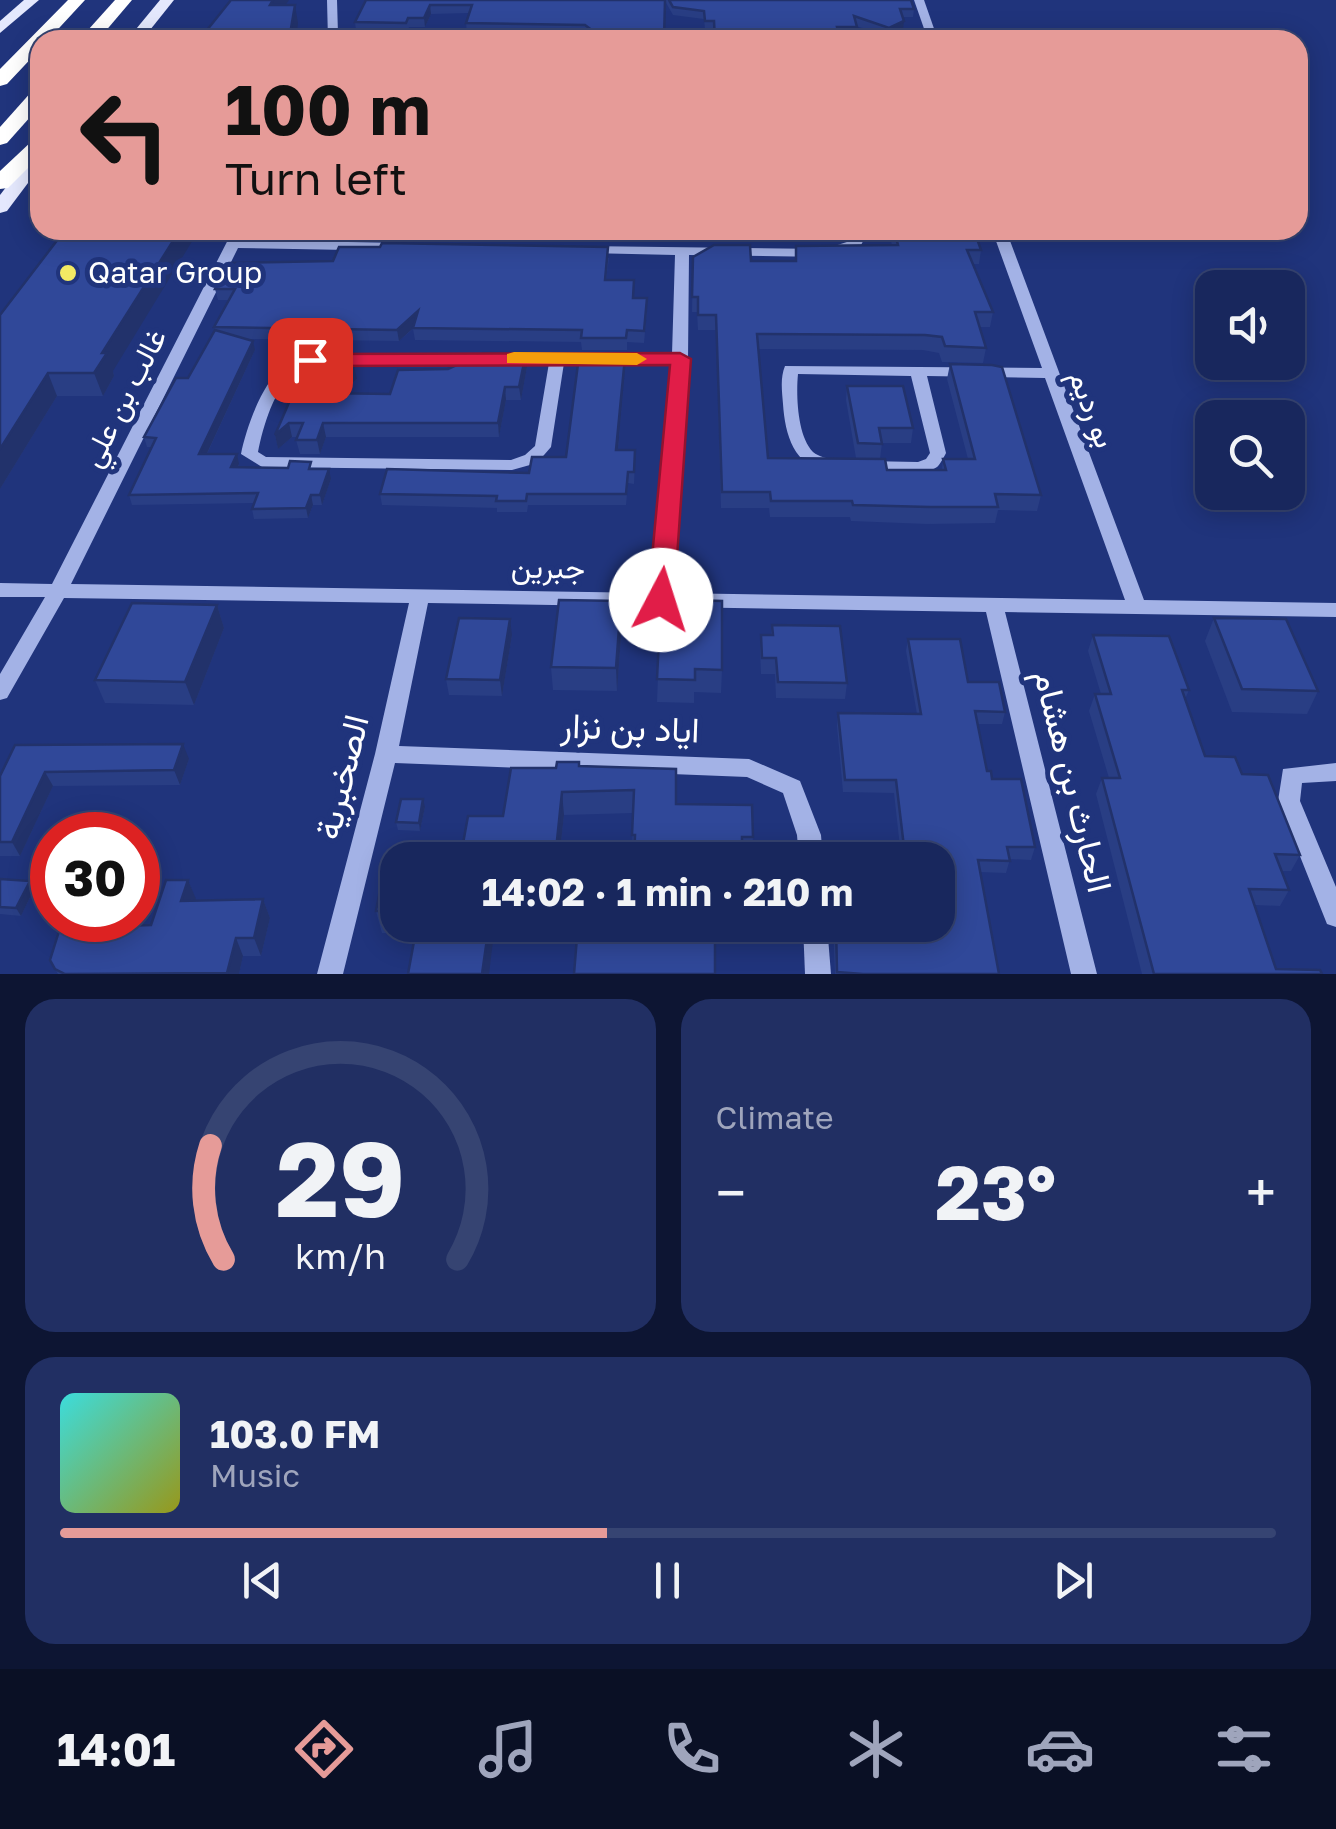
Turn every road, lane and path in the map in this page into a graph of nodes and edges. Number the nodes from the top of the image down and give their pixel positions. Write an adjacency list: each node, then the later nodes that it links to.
1 (77, 0): 9 (highway)
2 (124, 0): 10 (highway)
3 (167, 0): 11 (main road)
4 (332, 0): 12 (street)
5 (919, 0): 13 (street)
6 (29, 3): 7 (main road); 8 (main road)
7 (0, 15)
8 (0, 29)
9 (48, 30)
10 (97, 30)
11 (142, 30)
12 (334, 30)
13 (929, 30)
14 (30, 49): 15 (highway)
15 (0, 80)
16 (30, 105): 17 (highway)
17 (0, 139)
18 (30, 154): 20 (highway)
19 (30, 169): 21 (main road)
20 (0, 183)
21 (0, 207)
22 (234, 240): 38 (street, غالب بن علي)
23 (279, 240): 28 (street)
24 (366, 240): 28 (street)
25 (596, 240): 31 (street)
26 (857, 240): 32 (street)
27 (1003, 240): 36 (street, بو رديم)
28 (364, 246): 29 (street)
29 (422, 247)
30 (576, 249): 31 (street)
31 (595, 249): 32 (street)
32 (682, 252): 34 (street)
33 (557, 358): 33 (street); 34 (street)
34 (680, 359): 40 (street)
35 (918, 370): 35 (street); 36 (street)
36 (1049, 373): 42 (street, بو رديم)
37 (0, 590): 38 (street, جبرين)
38 (58, 591): 39 (street, جبرين); 44 (street, غالب بن علي)
39 (420, 596): 40 (street, جبرين); 45 (street, الصخبرية)
40 (661, 600): 41 (street, جبرين)
41 (994, 605): 42 (street, جبرين); 52 (street, الحارث بن هشام)
42 (1137, 607): 43 (street, جبرين)
43 (1336, 610)
44 (0, 692)
45 (386, 754): 47 (street, اياد بن نزار); 50 (street, الصخبرية)
46 (1336, 772): 48 (street)
47 (809, 842)
48 (1336, 916)
49 (816, 942): 51 (street)
50 (330, 974)
51 (818, 974)
52 (1084, 974)

